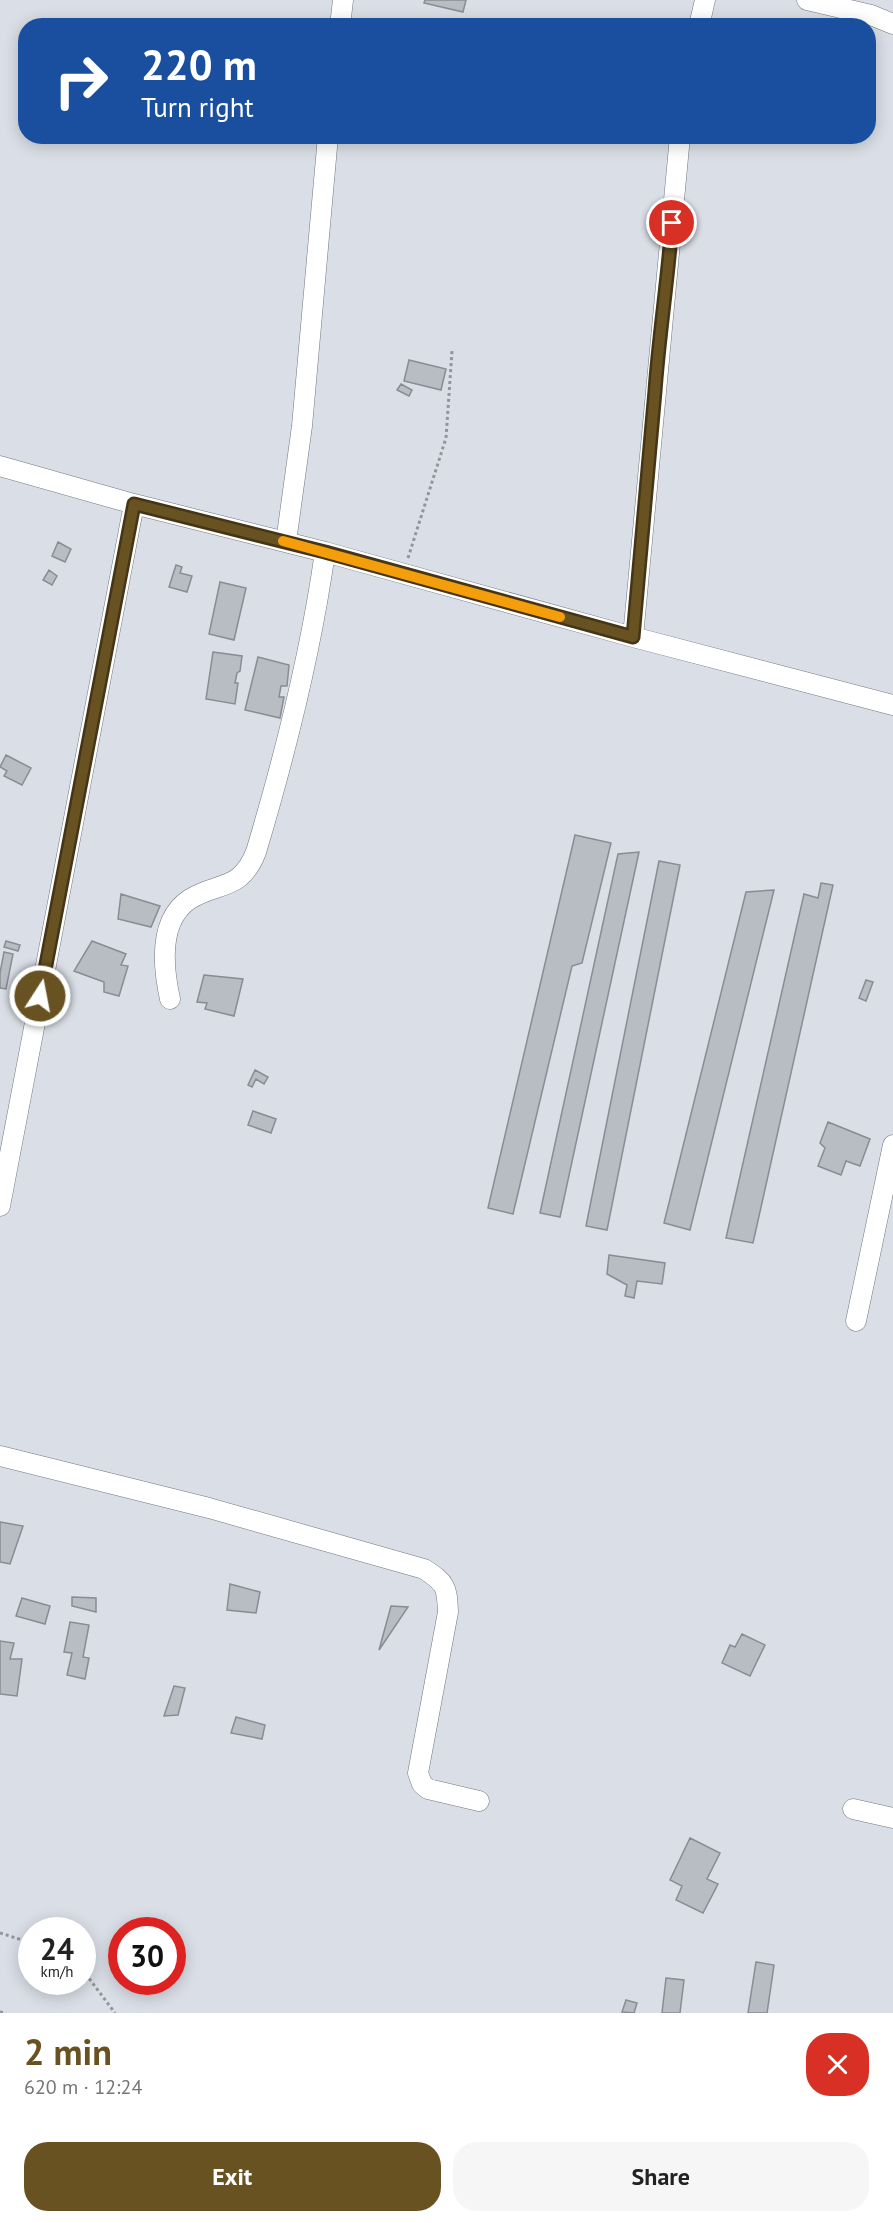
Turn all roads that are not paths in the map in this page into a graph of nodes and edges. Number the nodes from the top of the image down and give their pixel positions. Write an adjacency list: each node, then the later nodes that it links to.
1 (343, 0): 4 (street)
2 (705, 0): 5 (street)
3 (807, 0): 6 (street)
4 (341, 18)
5 (701, 18)
6 (893, 24)
7 (327, 144): 11 (street)
8 (679, 144): 13 (street)
9 (0, 466): 10 (street)
10 (134, 504): 11 (street); 17 (street)
11 (286, 542): 12 (street)
12 (325, 552): 13 (street); 15 (street)
13 (633, 637): 14 (street)
14 (893, 705)
15 (170, 999)
16 (893, 1145): 18 (street)
17 (0, 1206)
18 (856, 1321)
19 (0, 1456): 20 (street)
20 (479, 1801)
21 (853, 1809): 22 (street)
22 (893, 1818)

